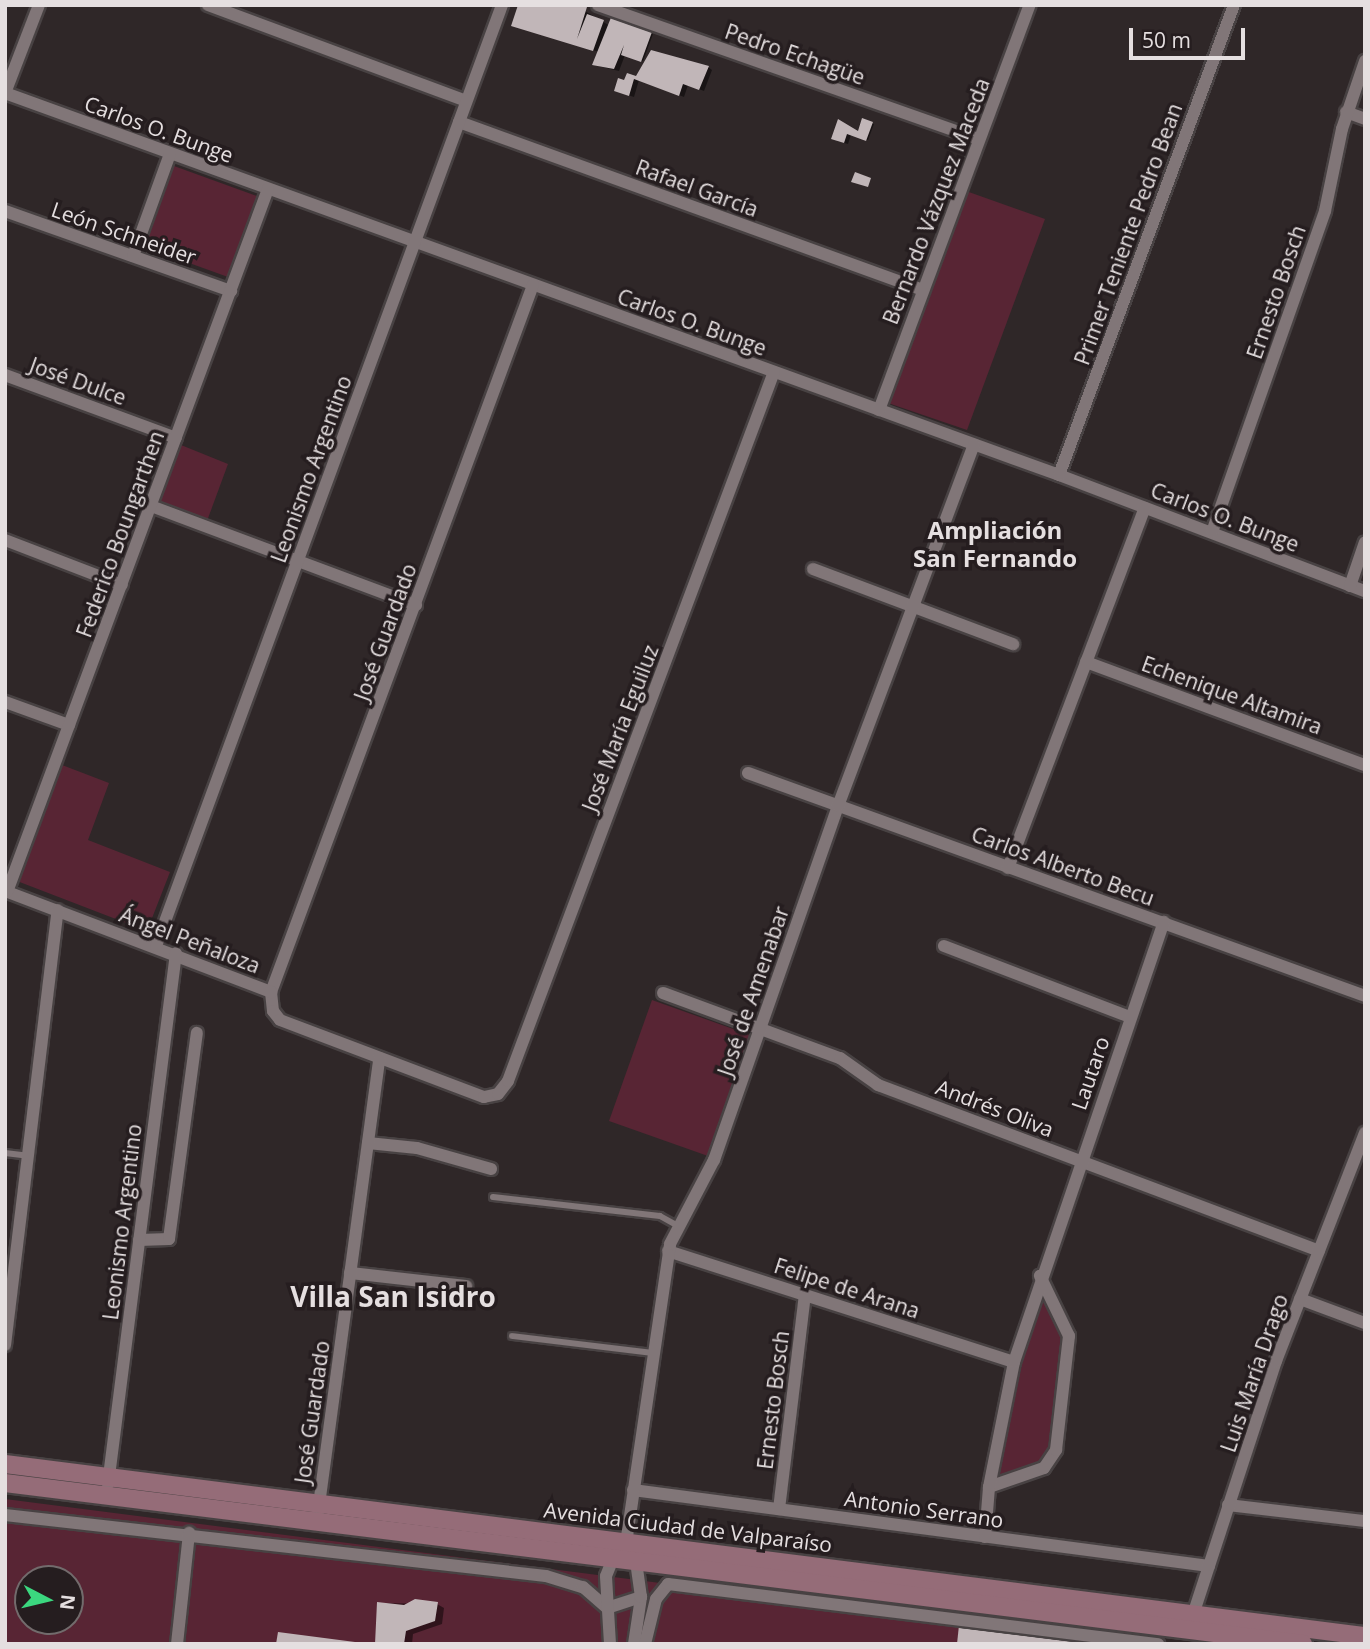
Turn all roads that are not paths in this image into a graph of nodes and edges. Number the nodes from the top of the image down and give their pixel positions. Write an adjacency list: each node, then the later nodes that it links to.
1 (39, 5): 8 (street)
2 (208, 5): 9 (street)
3 (502, 5): 9 (street, Leonismo Argentino)
4 (598, 5): 13 (street, Pedro Echagüe)
5 (1030, 5): 13 (street, Bernardo Vázquez Maceda)
6 (1234, 5): 27 (street, Primer Teniente Pedro Bean)
7 (1365, 61): 10 (street, Ernesto Bosch)
8 (5, 93): 14 (street, Carlos O. Bunge)
9 (467, 102): 12 (street, Leonismo Argentino)
10 (1346, 112): 11 (street); 30 (street, Ernesto Bosch)
11 (1365, 119)
12 (459, 122): 17 (street, Leonismo Argentino); 20 (street, Rafael García)
13 (978, 139): 20 (street, Bernardo Vázquez Maceda)
14 (170, 154): 15 (street, Carlos O. Bunge); 18 (street)
15 (268, 189): 17 (street, Carlos O. Bunge); 21 (street, Federico Boungarthen)
16 (5, 211): 18 (street, León Schneider)
17 (415, 242): 19 (street, Carlos O. Bunge); 33 (street, Leonismo Argentino)
18 (133, 256): 21 (street, León Schneider)
19 (533, 285): 22 (street, Carlos O. Bunge); 38 (street, José Guardado)
20 (922, 290): 24 (street, Bernardo Vázquez Maceda)
21 (231, 291): 25 (street, Federico Boungarthen)
22 (774, 372): 24 (street, Carlos O. Bunge); 61 (street, José María Eguiluz)
23 (5, 375): 25 (street, José Dulce)
24 (879, 410): 26 (street, Carlos O. Bunge)
25 (176, 438): 28 (street, Federico Boungarthen)
26 (974, 445): 27 (street, Carlos O. Bunge); 39 (street, José de Amenabar)
27 (1059, 475): 29 (street, Carlos O. Bunge)
28 (151, 506): 33 (street); 35 (street, Federico Boungarthen)
29 (1145, 508): 30 (street, Carlos O. Bunge); 41 (street)
30 (1212, 532): 36 (street, Carlos O. Bunge)
31 (5, 540): 35 (street)
32 (1365, 542): 36 (street)
33 (298, 561): 38 (street); 51 (street, Leonismo Argentino)
34 (813, 569): 39 (street)
35 (122, 585): 43 (street, Federico Boungarthen)
36 (1350, 586): 37 (street, Carlos O. Bunge)
37 (1365, 591)
38 (416, 605): 54 (street, José Guardado)
39 (911, 607): 40 (street); 46 (street, José de Amenabar)
40 (1013, 644)
41 (1086, 662): 44 (street, Echenique Altamira); 47 (street)
42 (5, 702): 43 (street)
43 (69, 725): 48 (street, Federico Boungarthen)
44 (1365, 765)
45 (748, 773): 46 (street, Carlos Alberto Becu)
46 (838, 806): 47 (street, Carlos Alberto Becu); 58 (street, José de Amenabar)
47 (1008, 868): 50 (street, Carlos Alberto Becu)
48 (6, 892): 49 (street, Ángel Peñaloza)
49 (58, 910): 51 (street, Ángel Peñaloza); 65 (street)
50 (1164, 922): 56 (street, Carlos Alberto Becu); 57 (street, Lautaro)
51 (156, 946): 53 (street, Ángel Peñaloza)
52 (944, 946): 57 (street)
53 (176, 953): 54 (street, Ángel Peñaloza); 71 (street, Leonismo Argentino)
54 (271, 992): 60 (street, Ángel Peñaloza)
55 (663, 993): 58 (street, Andrés Oliva)
56 (1365, 996)
57 (1130, 1017): 66 (street, Lautaro)
58 (762, 1027): 66 (street, Andrés Oliva); 70 (street, José de Amenabar)
59 (197, 1033): 71 (street)
60 (379, 1058): 61 (street, Ángel Peñaloza); 63 (street, José Guardado)
61 (498, 1094)
62 (1365, 1133): 67 (street, Luis María Drago)
63 (368, 1143): 68 (street); 74 (street, José Guardado)
64 (5, 1153): 65 (lane)
65 (28, 1156): 76 (street)
66 (1080, 1160): 73 (street, Andrés Oliva); 75 (street, Lautaro)
67 (1359, 1163): 73 (street, Luis María Drago)
68 (491, 1169)
69 (493, 1196): 70 (lane)
70 (678, 1226): 72 (street, José de Amenabar)
71 (139, 1240): 86 (street, Leonismo Argentino)
72 (668, 1251): 78 (street, Felipe de Arana); 83 (street, José de Amenabar)
73 (1319, 1251): 79 (street, Luis María Drago)
74 (350, 1273): 77 (street); 91 (street, José Guardado)
75 (1040, 1276): 84 (street, Lautaro); 88 (street)
76 (9, 1285): 82 (street)
77 (466, 1286)
78 (805, 1296): 84 (street, Felipe de Arana); 93 (street, Ernesto Bosch)
79 (1300, 1299): 80 (street); 92 (street, Luis María Drago)
80 (1365, 1324)
81 (512, 1336): 83 (lane)
82 (5, 1345)
83 (652, 1353): 89 (street, José de Amenabar)
84 (1014, 1362): 88 (street, Lautaro)
85 (5, 1464): 86 (main road, Avenida Ciudad de Valparaíso)
86 (109, 1477): 90 (street, Leonismo Argentino); 91 (main road, Avenida Ciudad de Valparaíso)
87 (5, 1483): 90 (main road, Avenida Ciudad de Valparaíso)
88 (989, 1487): 98 (street, Lautaro)
89 (634, 1490): 93 (street, Antonio Serrano); 99 (street, José de Amenabar)
90 (106, 1496): 96 (main road, Avenida Ciudad de Valparaíso)
91 (319, 1503): 96 (street, José Guardado); 99 (main road, Avenida Ciudad de Valparaíso)
92 (1228, 1505): 95 (street); 100 (street, Luis María Drago)
93 (779, 1509): 98 (street, Antonio Serrano)
94 (5, 1515): 97 (street)
95 (1365, 1521)
96 (316, 1522): 99 (main road, Avenida Ciudad de Valparaíso)
97 (189, 1533): 102 (street); 107 (street)
98 (985, 1537): 100 (street, Antonio Serrano)
99 (625, 1556): 101 (street); 102 (street); 103 (main road, Avenida Ciudad de Valparaíso)
100 (1209, 1566): 103 (street, Luis María Drago)
101 (641, 1597): 102 (street); 105 (street)
102 (607, 1608): 104 (street)
103 (1191, 1622): 106 (main road, Avenida Ciudad de Valparaíso); 112 (main road, Avenida Ciudad de Valparaíso)
104 (612, 1626): 105 (street); 108 (street)
105 (635, 1629): 109 (street)
106 (1365, 1636)
107 (177, 1644)
108 (610, 1644)
109 (634, 1644)
110 (645, 1644): 111 (street)
111 (1158, 1644)
112 (1303, 1644)

